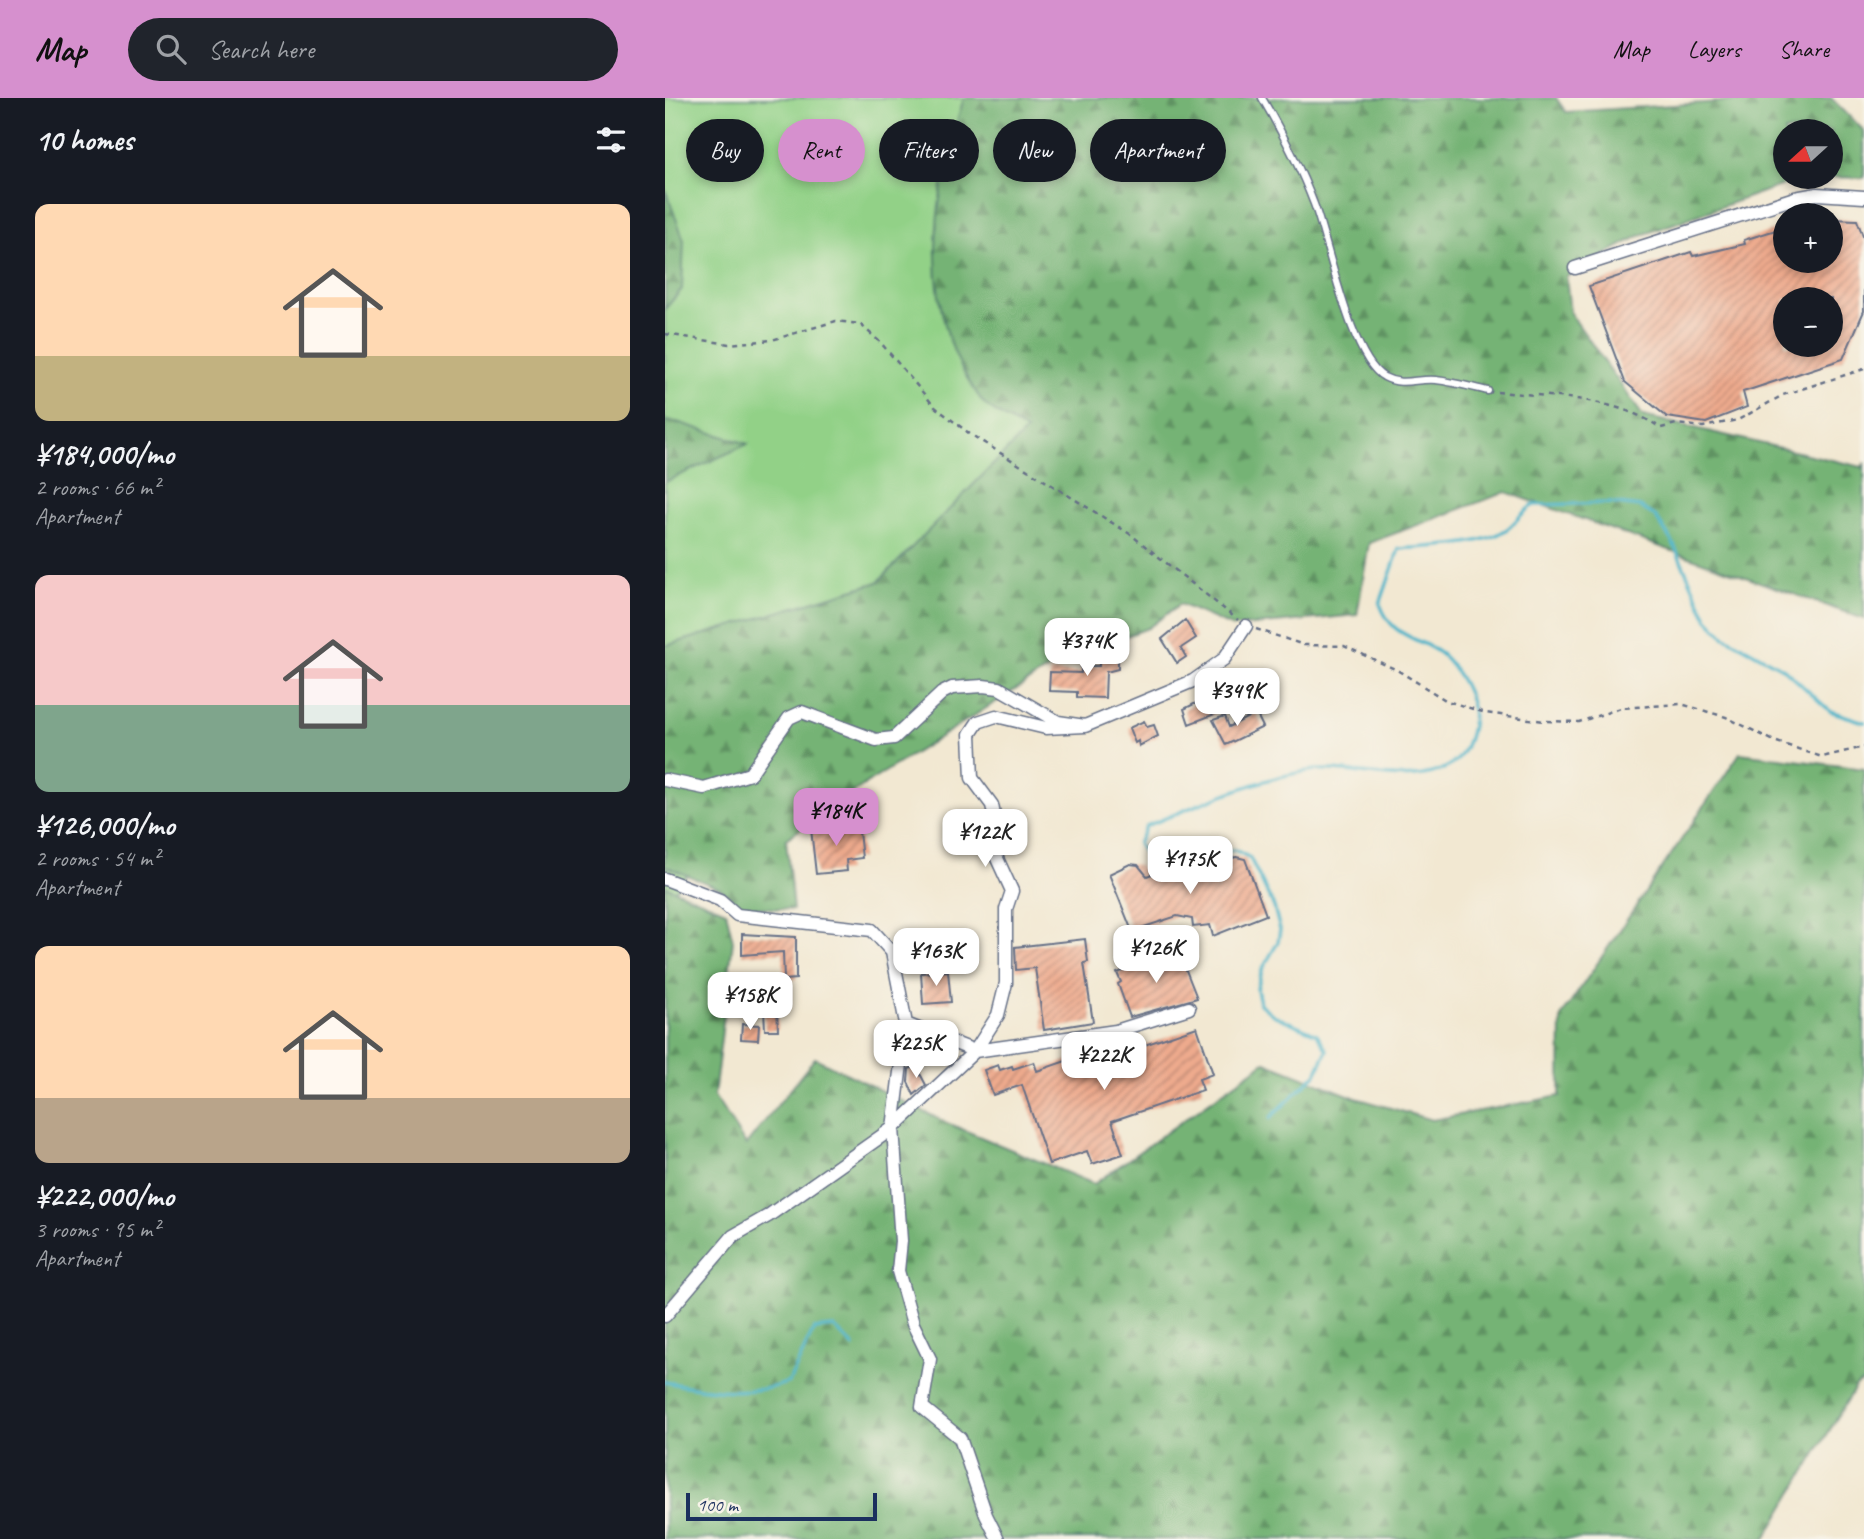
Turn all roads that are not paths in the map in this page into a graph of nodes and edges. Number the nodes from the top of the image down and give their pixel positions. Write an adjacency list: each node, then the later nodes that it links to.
1 (1262, 98): 4 (lane)
2 (1864, 197): 3 (street)
3 (1575, 268)
4 (1489, 391)
5 (1246, 626): 6 (street)
6 (1085, 726): 7 (street); 11 (street)
7 (665, 780)
8 (665, 879): 10 (street)
9 (1189, 1008): 11 (street)
10 (906, 1024): 11 (street); 12 (street)
11 (975, 1051): 12 (street)
12 (893, 1128): 13 (street); 14 (street)
13 (665, 1315)
14 (998, 1539)

